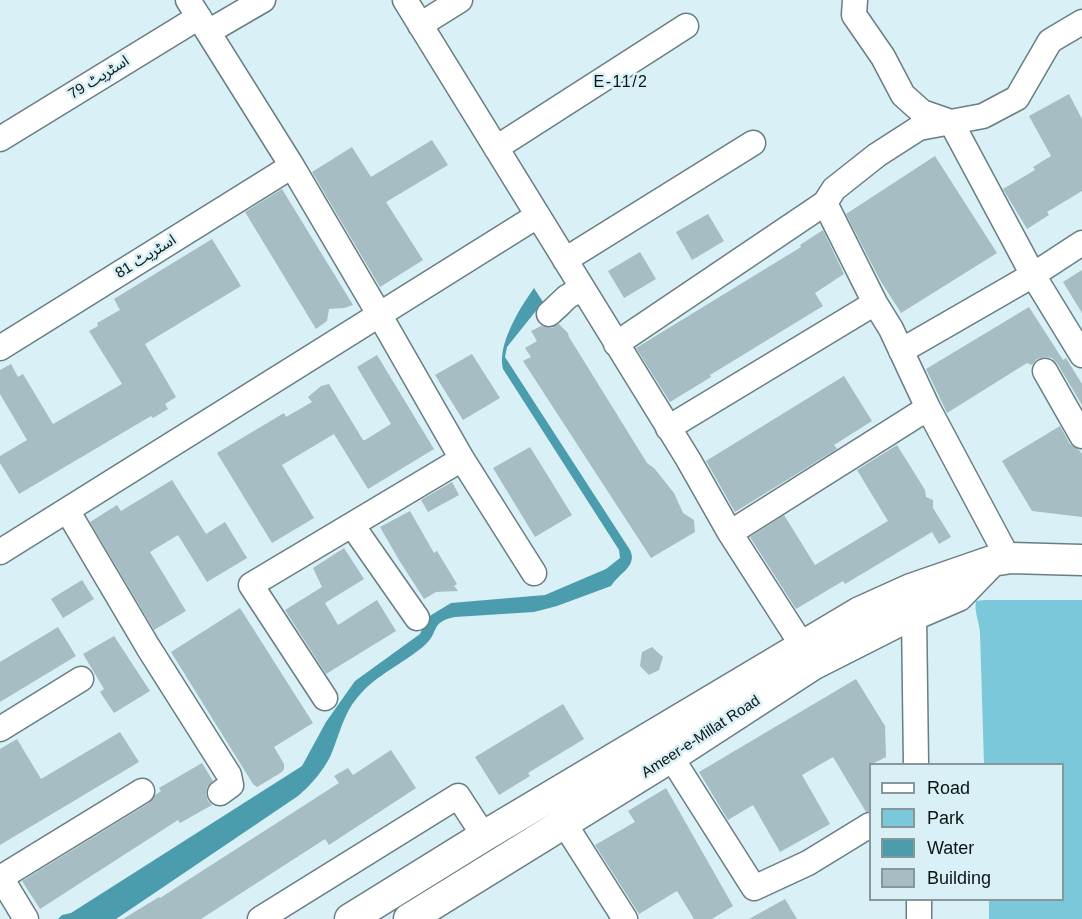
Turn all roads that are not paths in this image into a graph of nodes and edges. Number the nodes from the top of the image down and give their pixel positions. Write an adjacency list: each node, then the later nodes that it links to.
1 (263, 0): 5 (street, اسٹریٹ 79)
2 (405, 0): 7 (street)
3 (460, 0): 7 (street)
4 (855, 0): 9 (street)
5 (198, 16): 10 (street, اسٹریٹ 79); 13 (street)
6 (1082, 22): 9 (street)
7 (420, 24): 12 (street)
8 (686, 26): 12 (street)
9 (951, 122): 14 (street); 18 (street)
10 (0, 139)
11 (753, 143): 17 (street)
12 (496, 148): 15 (street)
13 (292, 166): 22 (street); 24 (street, اسٹریٹ 81)
14 (825, 203): 21 (street); 23 (street)
15 (537, 216): 17 (street); 22 (street)
16 (1082, 243): 18 (street)
17 (565, 260): 19 (street)
18 (1033, 275): 25 (street); 26 (street)
19 (582, 288): 20 (street); 23 (street)
20 (561, 303)
21 (875, 303): 25 (street); 29 (street)
22 (379, 314): 31 (street); 32 (street)
23 (616, 344): 29 (street)
24 (0, 348)
25 (901, 351): 28 (street)
26 (1082, 355)
27 (1045, 371): 30 (street)
28 (928, 408): 34 (street); 36 (street)
29 (668, 428): 34 (street)
30 (1082, 436)
31 (462, 459): 33 (street); 38 (street)
32 (67, 510): 35 (street); 48 (street)
33 (352, 525): 40 (street); 43 (street)
34 (730, 533): 41 (street)
35 (0, 552)
36 (1000, 559): 37 (main road); 39 (main road, Ameer-e-Millat Road); 41 (main road)
37 (1082, 560)
38 (534, 573)
39 (914, 615): 41 (main road, Ameer-e-Millat Road); 46 (street)
40 (417, 618)
41 (808, 655): 45 (main road, Ameer-e-Millat Road); 51 (main road, Ameer-e-Millat Road)
42 (81, 679): 44 (street)
43 (325, 698)
44 (0, 729)
45 (671, 757): 49 (main road, Ameer-e-Millat Road); 50 (street)
46 (916, 763)
47 (142, 791): 53 (street)
48 (220, 793)
49 (564, 823): 52 (main road, Ameer-e-Millat Road); 60 (street)
50 (869, 826)
51 (484, 836): 52 (main road); 57 (street); 58 (main road, Ameer-e-Millat Road)
52 (500, 862): 59 (main road, Ameer-e-Millat Road)
53 (0, 877): 56 (street)
54 (919, 901): 55 (street)
55 (919, 918)
56 (26, 919)
57 (260, 919)
58 (350, 919)
59 (409, 919)
60 (625, 919)

